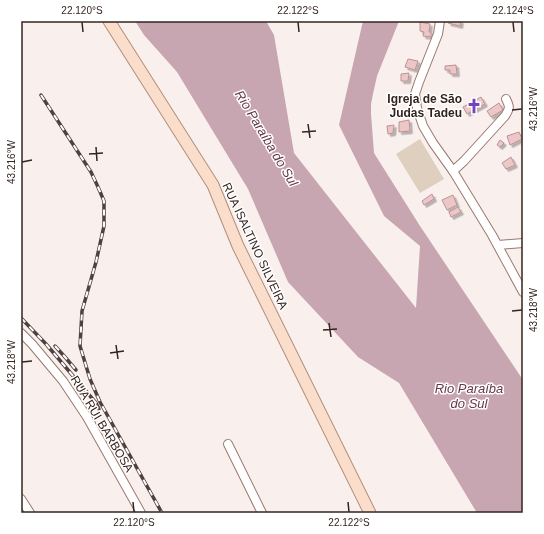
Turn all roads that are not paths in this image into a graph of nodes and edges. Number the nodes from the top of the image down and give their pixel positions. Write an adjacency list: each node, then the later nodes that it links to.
1 (109, 21): 14 (main road, RUA ISALTINO SILVEIRA)
2 (440, 21): 4 (street)
3 (506, 99): 4 (street)
4 (453, 171): 6 (street)
5 (523, 243): 6 (street)
6 (498, 245): 7 (street)
7 (523, 292)
8 (21, 333): 12 (street, RUA RUI BARBOSA)
9 (228, 444): 13 (street)
10 (21, 499): 11 (street)
11 (30, 513)
12 (141, 513)
13 (262, 513)
14 (370, 513)

